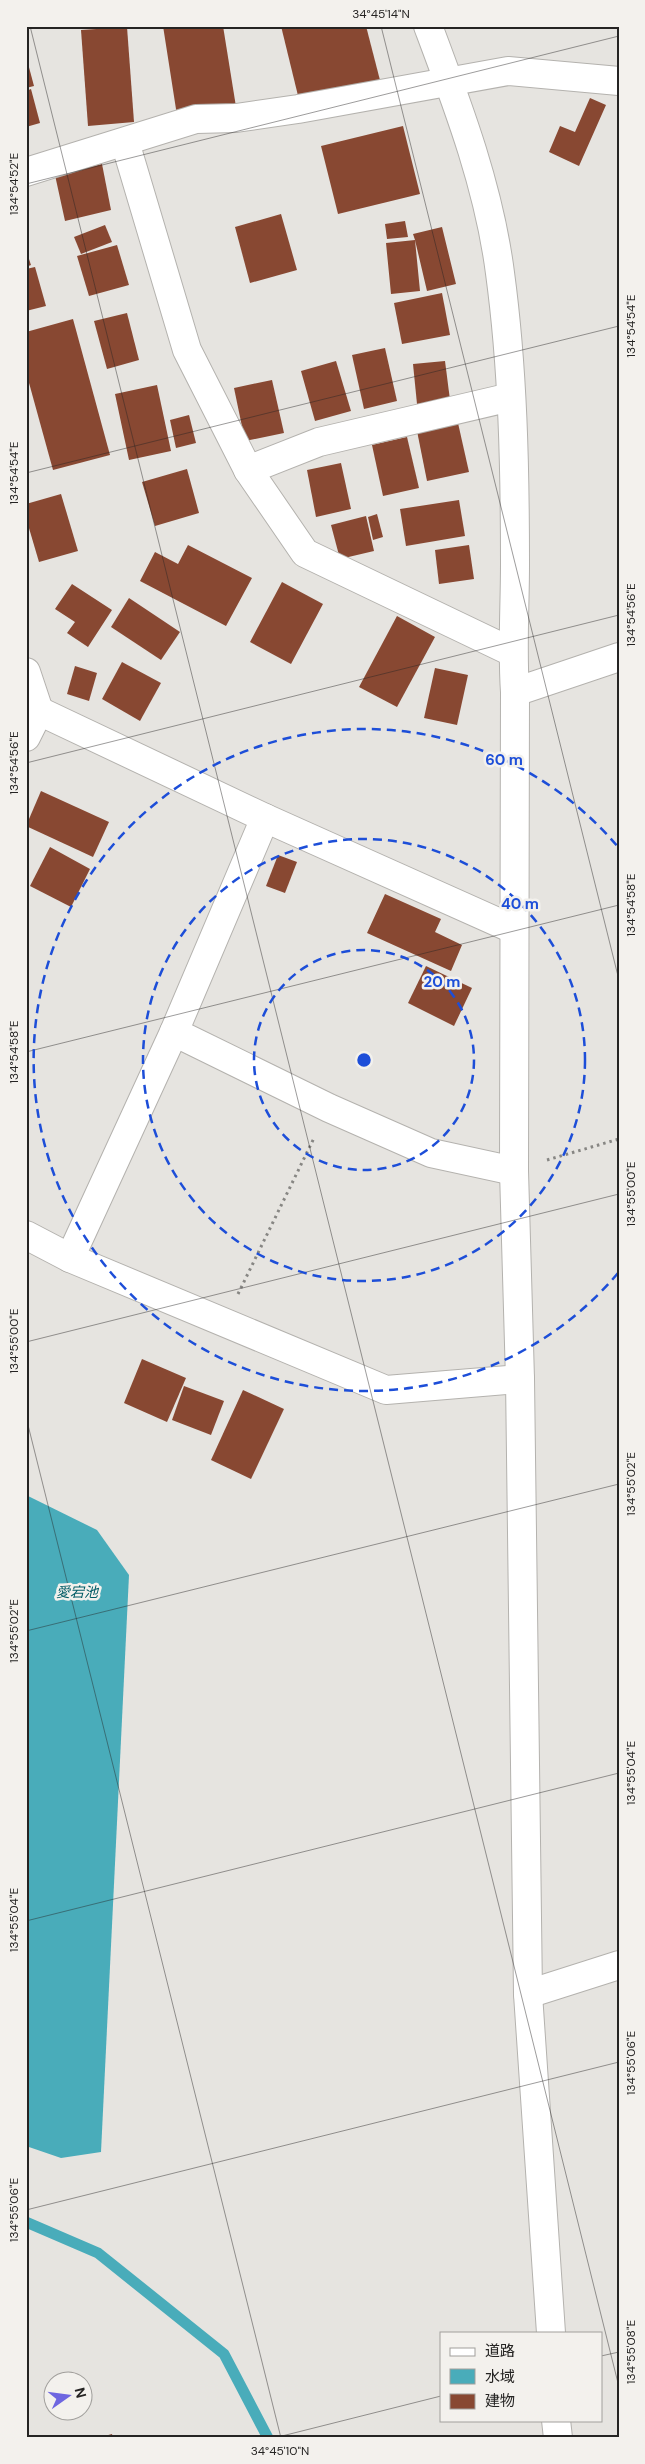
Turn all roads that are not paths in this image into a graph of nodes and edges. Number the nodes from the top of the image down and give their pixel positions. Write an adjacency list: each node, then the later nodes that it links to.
1 (428, 26): 3 (street)
2 (619, 81): 3 (street)
3 (449, 82): 4 (street); 6 (street)
4 (125, 142): 5 (street); 7 (street)
5 (26, 172)
6 (511, 398): 7 (street); 8 (street)
7 (248, 470): 8 (street)
8 (512, 652): 11 (street)
9 (619, 657): 11 (street)
10 (26, 672): 12 (street)
11 (515, 692): 15 (street)
12 (38, 711): 13 (street); 14 (street)
13 (26, 737)
14 (265, 818): 15 (street); 16 (street)
15 (513, 929): 17 (street)
16 (174, 1032): 17 (street); 19 (street)
17 (514, 1171): 20 (street)
18 (26, 1235): 19 (street)
19 (70, 1258): 20 (street)
20 (520, 1380): 22 (street)
21 (619, 1965): 22 (street)
22 (528, 1994): 23 (street)
23 (551, 2332)
24 (556, 2422): 25 (street)
25 (558, 2438)

